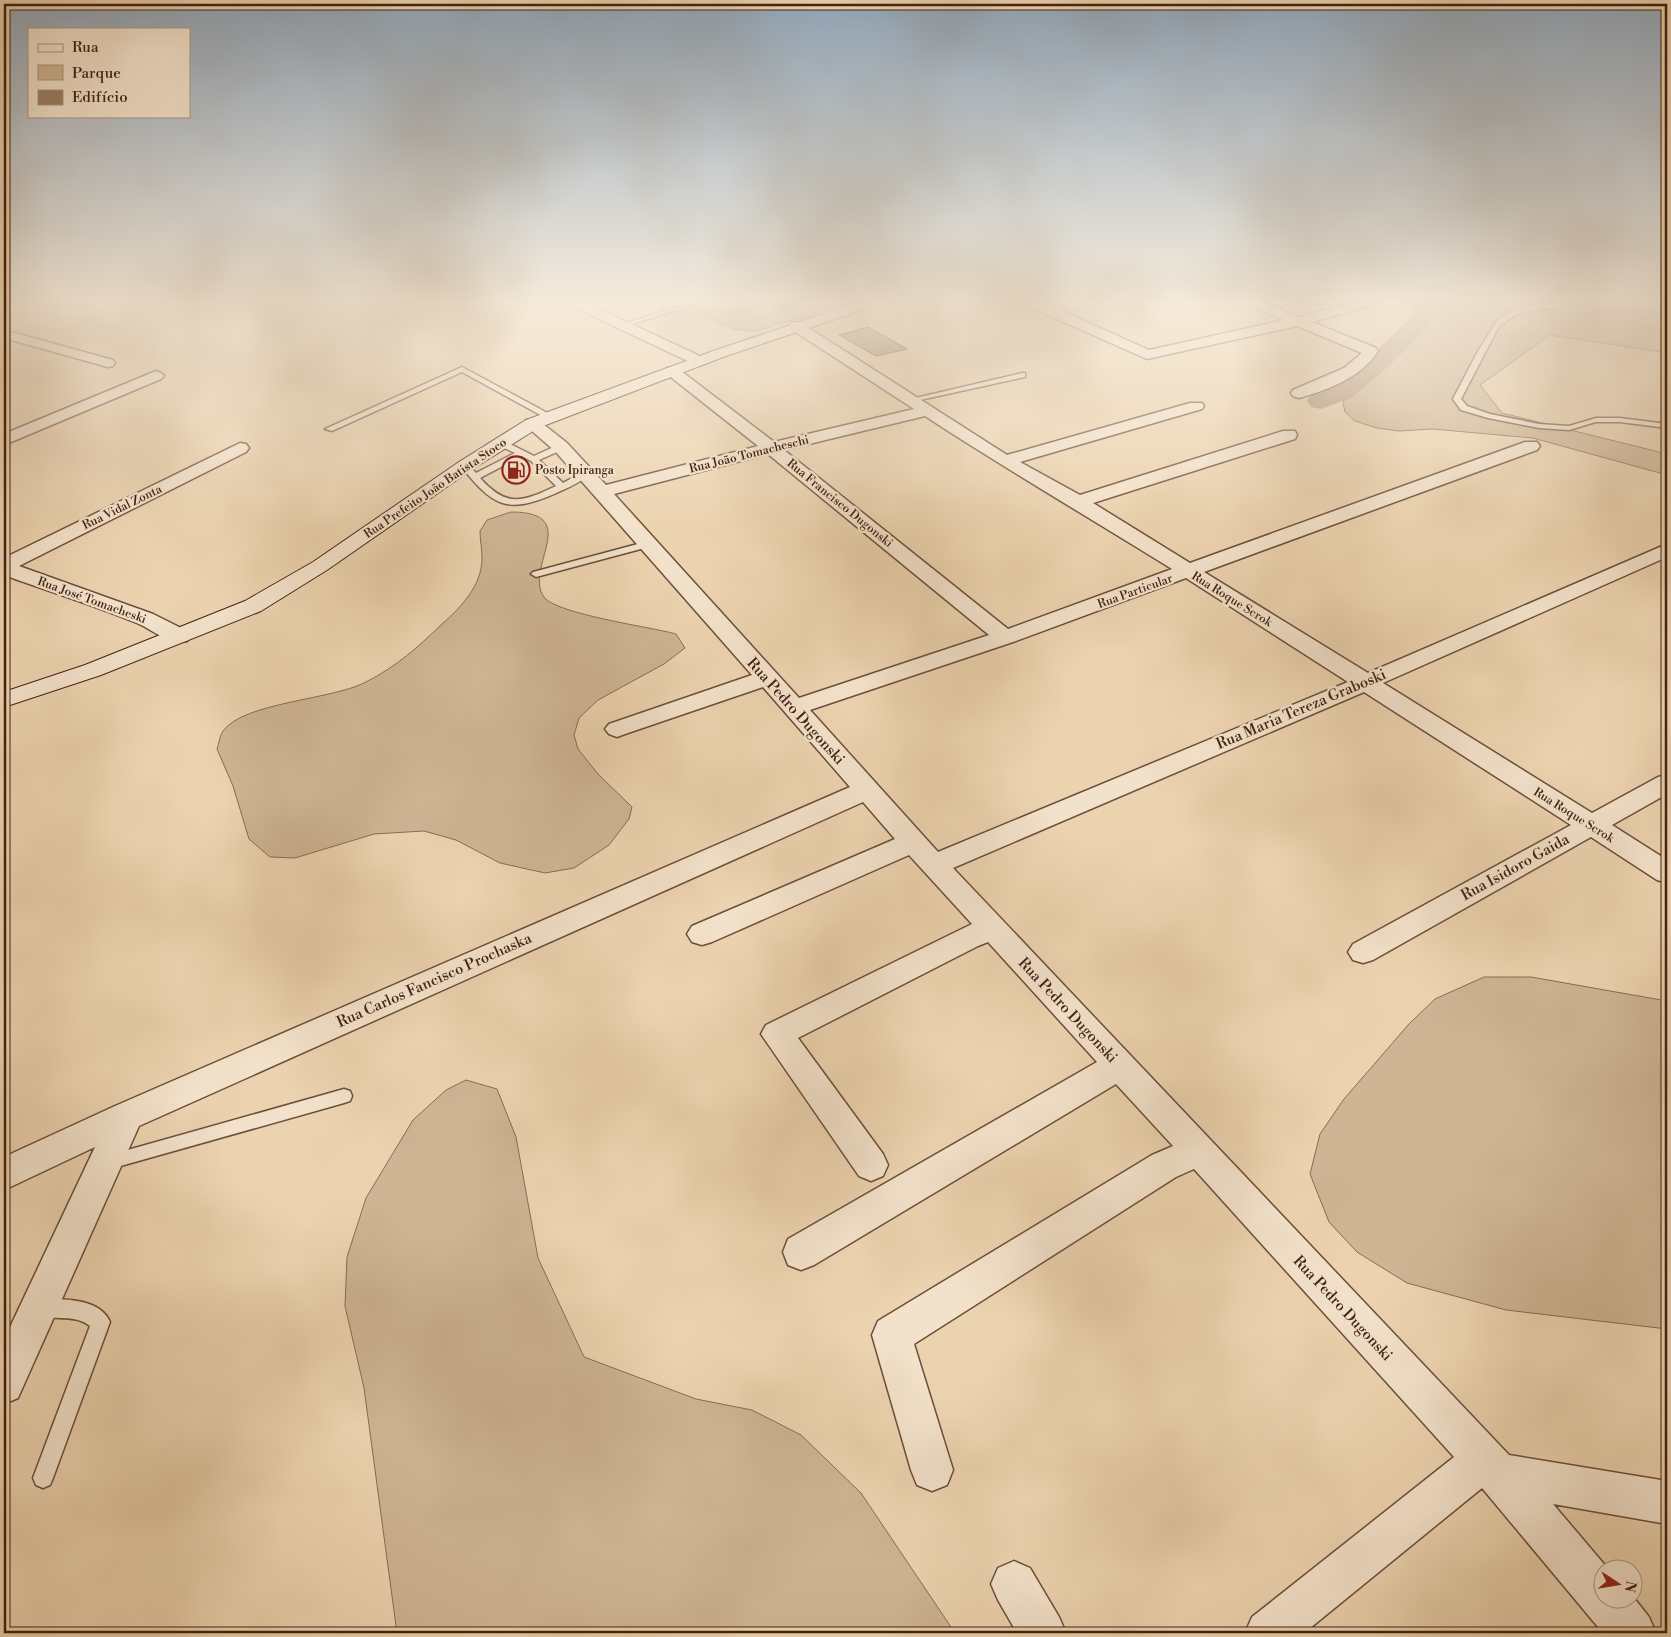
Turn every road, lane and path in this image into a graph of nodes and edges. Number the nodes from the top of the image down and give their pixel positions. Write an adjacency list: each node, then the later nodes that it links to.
1 (155, 376): 18 (street)
2 (446, 376): 16 (lane)
3 (473, 376): 14 (lane)
4 (658, 376): 14 (main road, Rua Prefeito João Batista Stoco)
5 (679, 376): 23 (street, Rua Francisco Dugonski)
6 (874, 376): 11 (street, Rua Roque Scrok)
7 (1016, 376): 11 (lane)
8 (1339, 376): 10 (street)
9 (1468, 376): 15 (lane)
10 (1299, 394)
11 (911, 400): 13 (street, Rua Roque Scrok)
12 (1196, 406): 26 (street)
13 (927, 411): 23 (street, Rua João Tomacheschi); 26 (street, Rua Roque Scrok)
14 (541, 420): 19 (main road, Rua Prefeito João Batista Stoco); 21 (street, Rua Pedro Dugonski)
15 (1667, 426)
16 (329, 429)
17 (1289, 435): 31 (street)
18 (4, 440)
19 (502, 444): 24 (lane); 27 (main road, Rua Prefeito João Batista Stoco)
20 (1531, 446): 35 (street, Rua Particular)
21 (560, 447): 25 (lane); 28 (street, Rua Pedro Dugonski)
22 (240, 448): 34 (street, Rua Vidal Zonta)
23 (771, 448): 30 (street, Rua João Tomacheschi); 38 (street, Rua Francisco Dugonski)
24 (522, 453): 25 (lane); 27 (lane)
25 (534, 459): 29 (lane)
26 (1005, 461): 31 (street, Rua Roque Scrok)
27 (471, 472): 29 (lane); 37 (main road, Rua Prefeito João Batista Stoco)
28 (584, 475): 29 (lane); 30 (street, Rua Pedro Dugonski)
29 (562, 486)
30 (602, 492): 32 (street, Rua Pedro Dugonski)
31 (1078, 502): 35 (street, Rua Roque Scrok)
32 (650, 544): 36 (lane); 39 (street, Rua Pedro Dugonski)
33 (1667, 550): 40 (street, Rua Maria Tereza Graboski)
34 (4, 567): 37 (street, Rua José Tomacheski)
35 (1189, 571): 38 (street, Rua Particular); 40 (street, Rua Roque Scrok)
36 (536, 574)
37 (179, 636): 41 (main road, Rua Prefeito João Batista Stoco)
38 (1005, 637): 42 (street, Rua Particular)
39 (766, 678): 42 (street, Rua Pedro Dugonski); 43 (street)
40 (1365, 682): 46 (street, Rua Roque Scrok); 47 (street, Rua Maria Tereza Graboski)
41 (4, 700)
42 (793, 708): 45 (street, Rua Pedro Dugonski)
43 (617, 729)
44 (1667, 783): 46 (street, Rua Isidoro Gaida)
45 (866, 790): 47 (street, Rua Pedro Dugonski); 54 (street, Rua Carlos Fancisco Prochaska)
46 (1590, 825): 48 (street, Rua Roque Scrok); 51 (street, Rua Isidoro Gaida)
47 (924, 854): 49 (street, Rua Pedro Dugonski); 50 (street, Rua Maria Tereza Graboski)
48 (1667, 873)
49 (993, 928): 52 (street, Rua Pedro Dugonski); 57 (street)
50 (702, 934)
51 (1363, 952)
52 (1120, 1066): 55 (street, Rua Pedro Dugonski); 59 (street)
53 (344, 1096): 56 (lane)
54 (127, 1116): 56 (street); 58 (street, Rua Carlos Fancisco Prochaska)
55 (1199, 1151): 62 (street, Rua Pedro Dugonski); 63 (street)
56 (105, 1164): 60 (street)
57 (872, 1165)
58 (4, 1174)
59 (801, 1252)
60 (39, 1308): 61 (street); 64 (lane)
61 (4, 1384)
62 (1491, 1467): 65 (street); 67 (street, Rua Pedro Dugonski); 70 (street)
63 (932, 1470)
64 (43, 1478)
65 (1667, 1502)
66 (1014, 1584): 69 (street)
67 (1594, 1587)
68 (1613, 1610): 71 (street, Rua Pedro Dugonski)
69 (1043, 1633)
70 (1268, 1633)
71 (1633, 1633)

